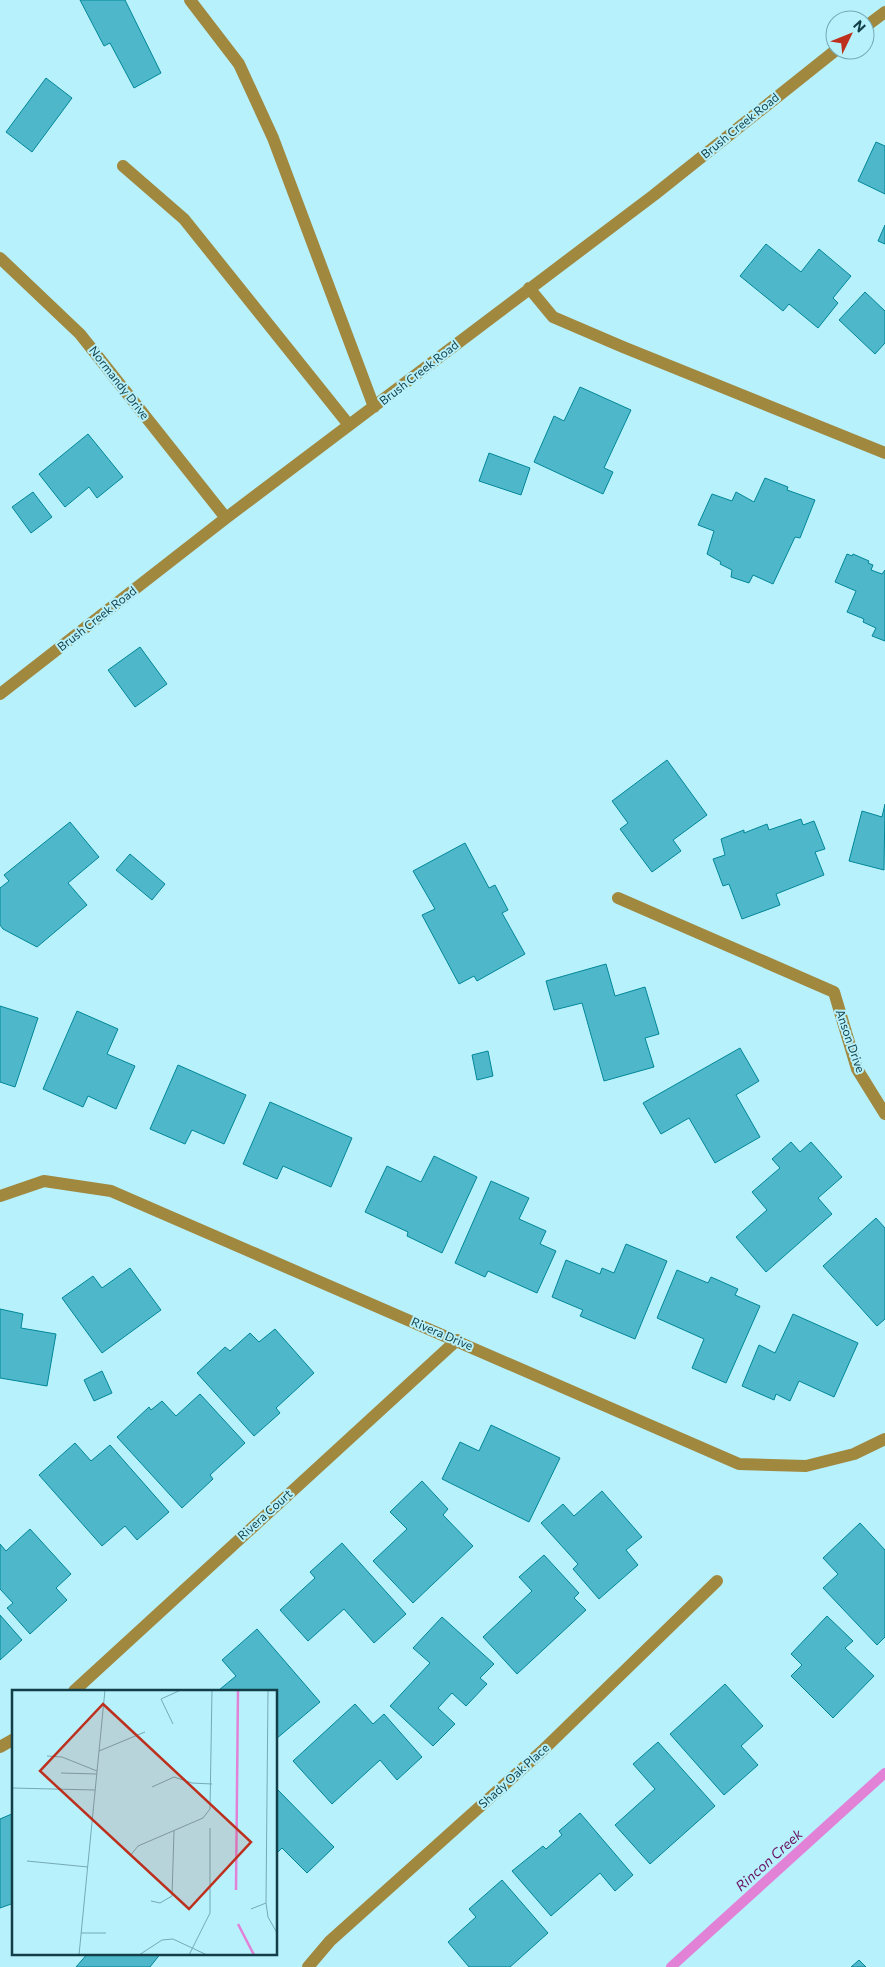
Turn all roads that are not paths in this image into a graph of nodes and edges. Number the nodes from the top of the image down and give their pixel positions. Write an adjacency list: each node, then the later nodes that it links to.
1 (190, 0): 6 (street)
2 (825, 59): 5 (street, Brush Creek Road)
3 (123, 166): 7 (street)
4 (0, 258): 9 (street, Normandy Drive)
5 (529, 288): 6 (street, Brush Creek Road); 8 (street)
6 (374, 407): 7 (street, Brush Creek Road)
7 (350, 425): 9 (street, Brush Creek Road)
8 (885, 453)
9 (226, 518): 10 (street, Brush Creek Road)
10 (0, 694)
11 (618, 898): 12 (street, Anson Drive)
12 (885, 1114)
13 (0, 1196): 14 (street, Rivera Drive)
14 (457, 1340): 15 (street, Rivera Drive); 17 (street, Rivera Court)
15 (885, 1439)
16 (718, 1581): 20 (street, Shady Oak Place)
17 (75, 1690)
18 (12, 1740): 19 (street)
19 (0, 1747)
20 (308, 1967)

